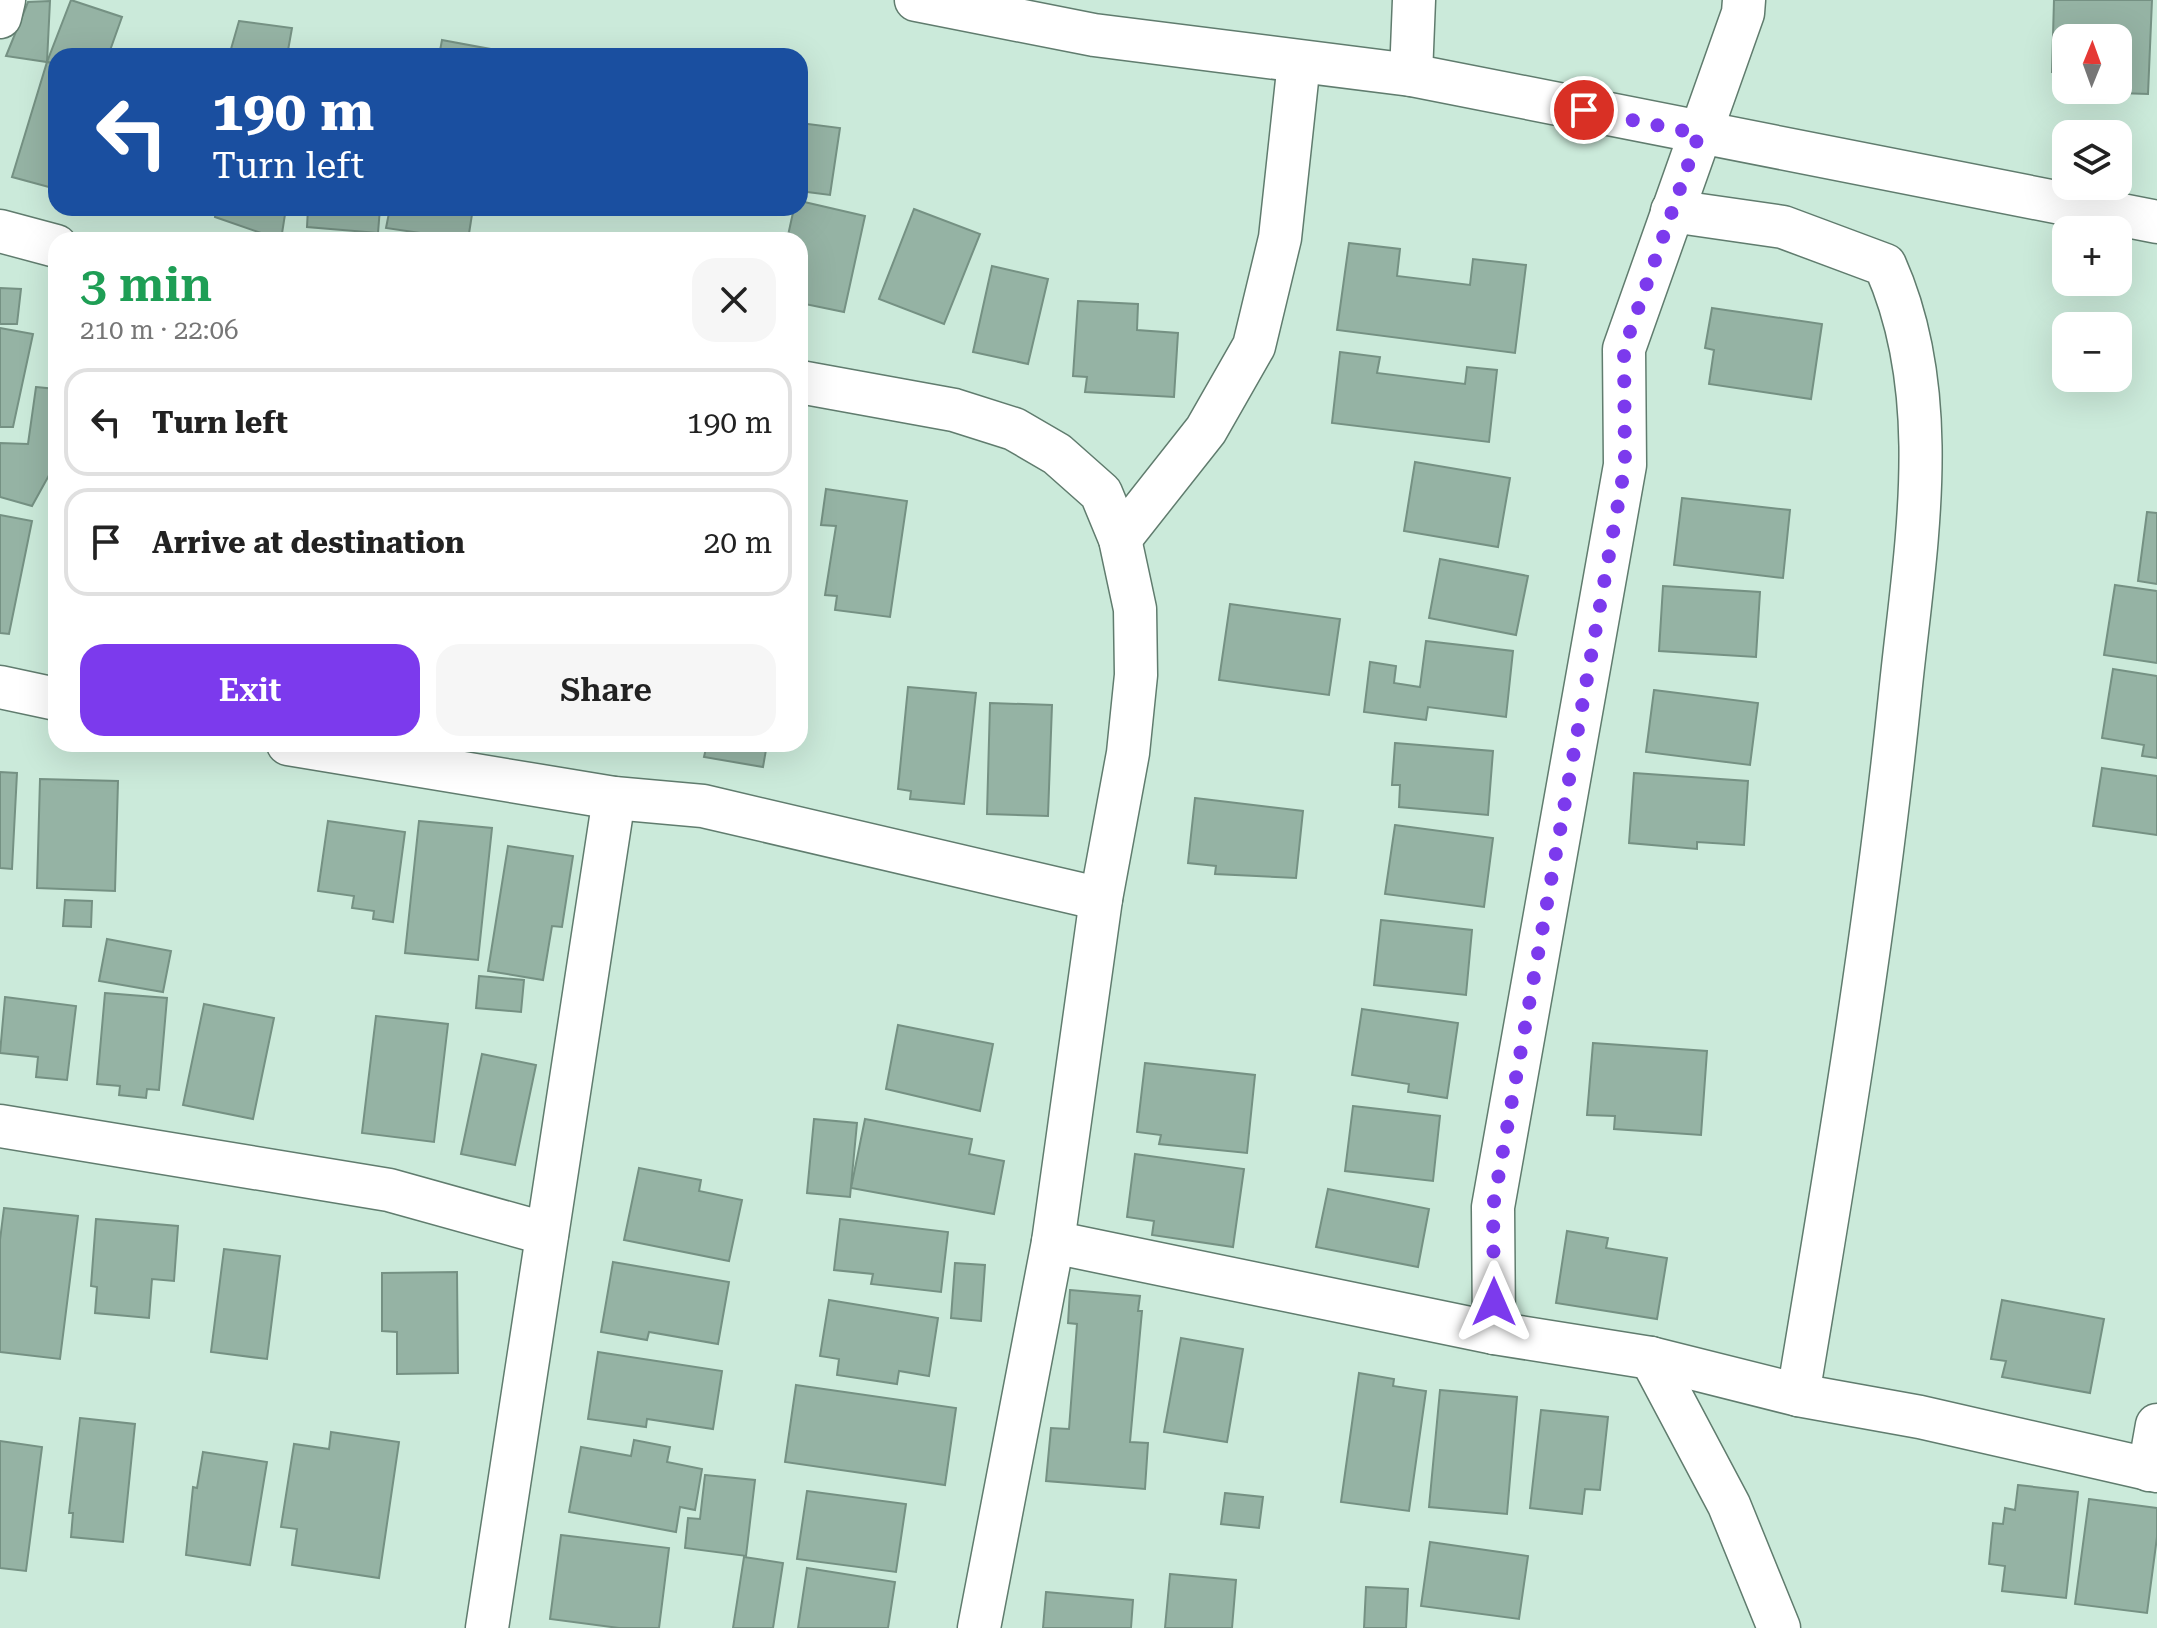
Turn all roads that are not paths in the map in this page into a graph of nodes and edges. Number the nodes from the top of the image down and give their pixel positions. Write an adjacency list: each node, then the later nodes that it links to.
1 (4, 0): 5 (street)
2 (916, 0): 6 (street)
3 (1414, 0): 7 (street)
4 (1744, 0): 8 (street)
5 (0, 17)
6 (1299, 62): 7 (street); 14 (street)
7 (1411, 75): 8 (street)
8 (1699, 134): 9 (street); 10 (street)
9 (1672, 211): 23 (street); 25 (street)
10 (2157, 222)
11 (0, 231): 12 (street)
12 (48, 244)
13 (808, 383): 14 (street)
14 (1120, 539): 19 (street)
15 (0, 687): 16 (street)
16 (48, 697)
17 (336, 752): 18 (street)
18 (614, 798): 19 (street); 21 (street)
19 (1101, 899): 22 (street)
20 (0, 1126): 21 (street)
21 (547, 1234): 28 (street)
22 (1053, 1242): 23 (street); 29 (street)
23 (1494, 1333): 24 (street)
24 (1651, 1358): 25 (street); 30 (street)
25 (1798, 1395): 27 (street)
26 (2157, 1425): 27 (street)
27 (2153, 1471)
28 (487, 1628)
29 (979, 1628)
30 (1779, 1628)

